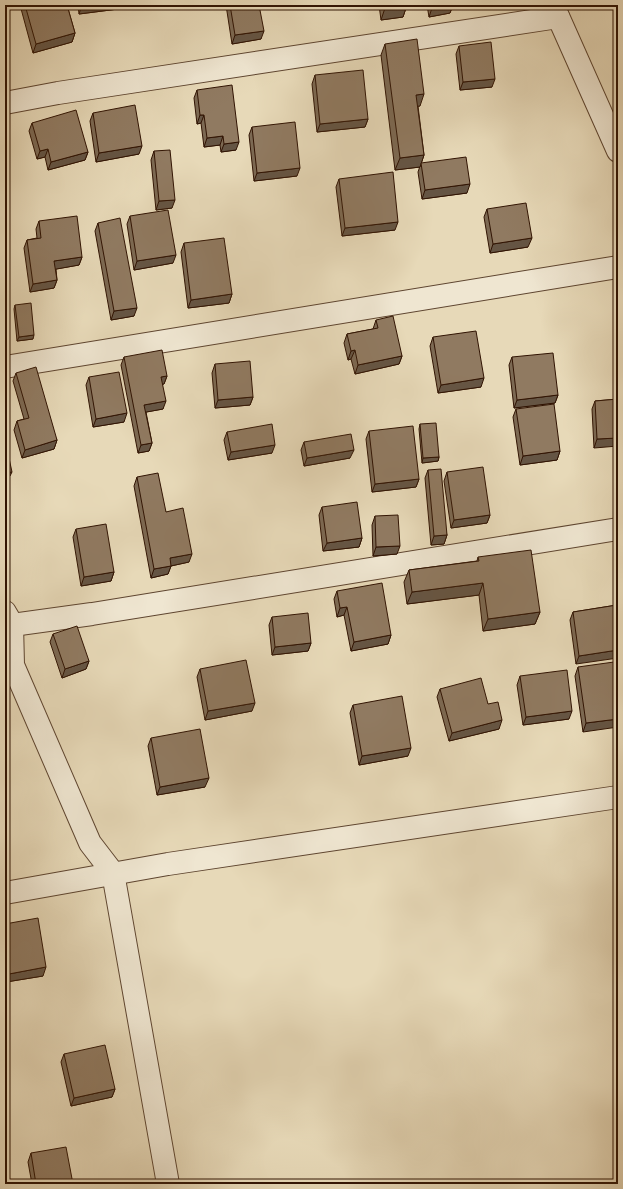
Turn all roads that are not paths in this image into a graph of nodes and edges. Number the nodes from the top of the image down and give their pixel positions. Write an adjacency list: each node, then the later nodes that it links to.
1 (555, 11): 2 (street); 3 (street)
2 (5, 102)
3 (618, 150)
4 (618, 267): 5 (street)
5 (5, 367)
6 (618, 529): 7 (street)
7 (7, 621): 9 (street)
8 (618, 797): 9 (street)
9 (113, 873): 10 (street); 11 (street)
10 (5, 893)
11 (168, 1184)

